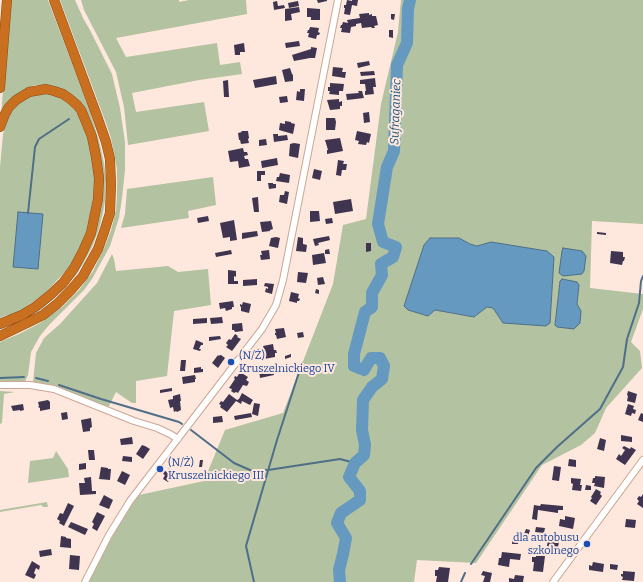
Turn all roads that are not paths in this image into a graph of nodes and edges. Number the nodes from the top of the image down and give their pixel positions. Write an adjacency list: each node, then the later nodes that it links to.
1 (7, 0): 4 (highway)
2 (54, 0): 7 (highway)
3 (338, 0): 9 (street)
4 (0, 88)
5 (0, 127): 6 (highway)
6 (0, 324)
7 (0, 336)
8 (0, 385): 9 (street)
9 (178, 439): 11 (street)
10 (643, 460): 12 (street)
11 (85, 582)
12 (553, 582)

